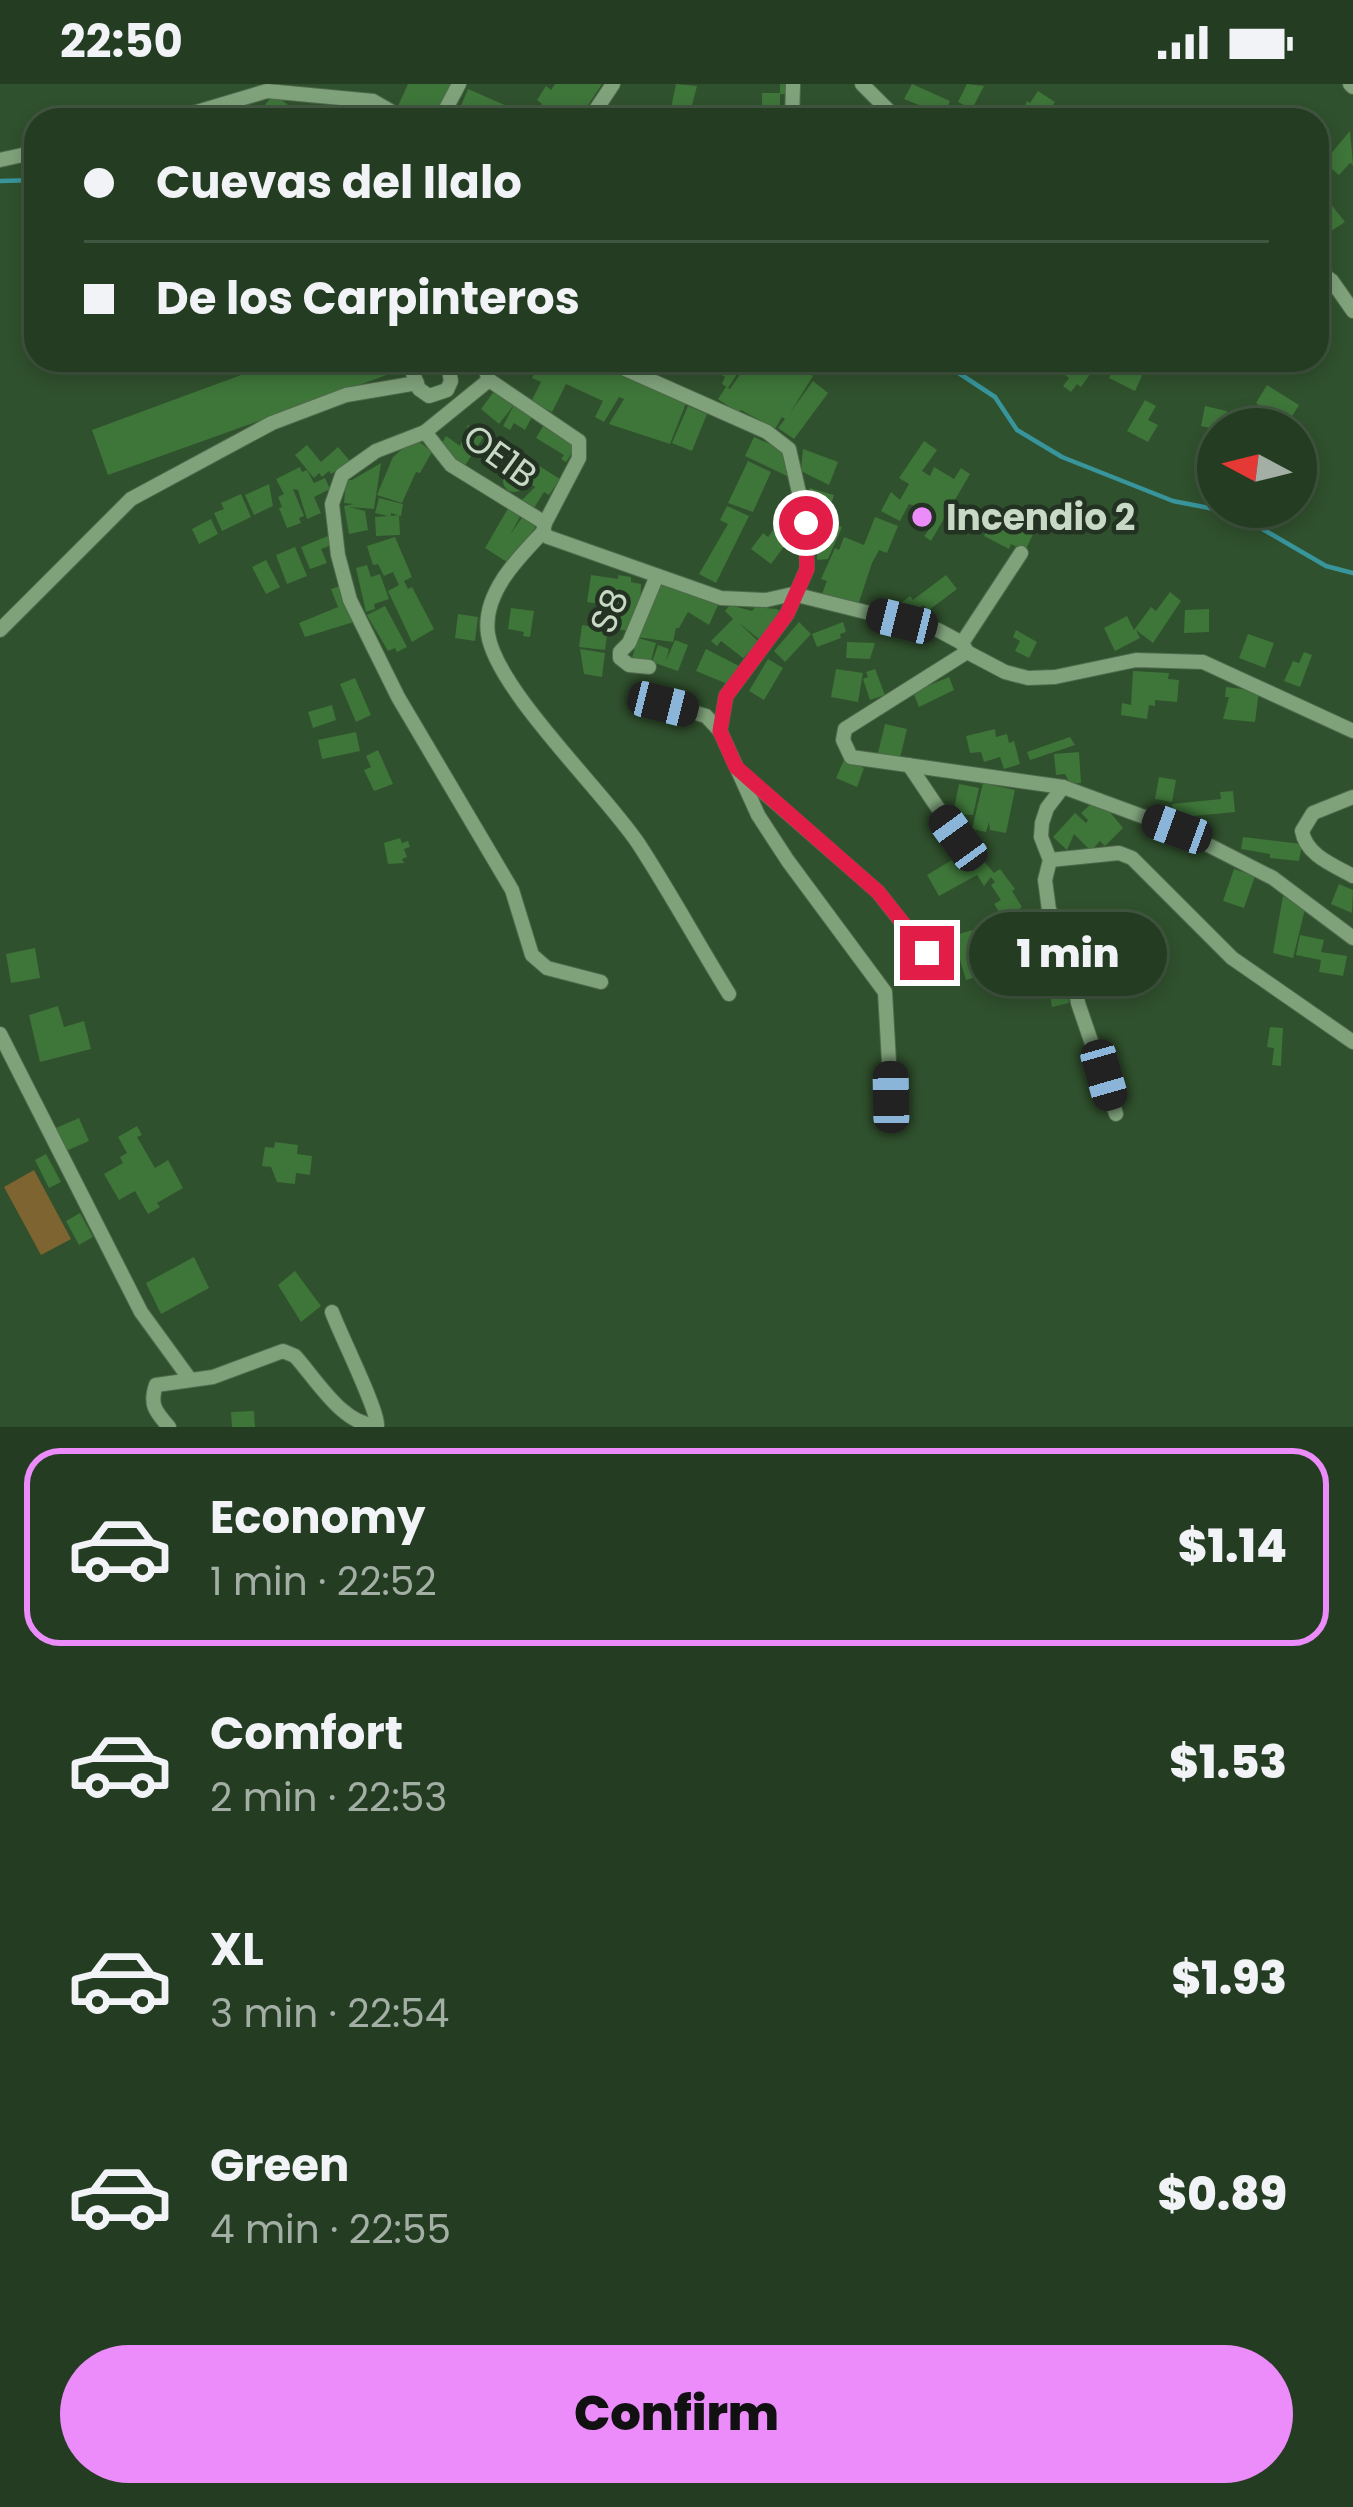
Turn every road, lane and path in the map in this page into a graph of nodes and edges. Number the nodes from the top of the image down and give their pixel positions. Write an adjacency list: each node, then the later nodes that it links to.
1 (210, 108): 2 (street)
2 (385, 108)
3 (1329, 279): 4 (street)
4 (1353, 311)
5 (413, 372): 10 (street)
6 (451, 372): 10 (street)
7 (486, 372): 9 (street)
8 (632, 372): 15 (street)
9 (489, 380): 11 (street); 12 (street)
10 (417, 383): 16 (street)
11 (425, 432): 12 (street, OE1B); 31 (street)
12 (544, 527): 14 (street, OE1B); 32 (street)
13 (1021, 553): 17 (street)
14 (656, 578): 15 (street, OE1B); 18 (street, S8)
15 (794, 594): 17 (street, OE1B); 21 (street)
16 (0, 630)
17 (964, 648): 20 (street, OE1B); 22 (street)
18 (649, 667)
19 (663, 704): 21 (street)
20 (1353, 730)
21 (720, 731): 23 (street)
22 (909, 765): 24 (street); 26 (street)
23 (736, 767): 30 (street); 35 (street)
24 (1064, 788): 27 (street); 29 (street)
25 (1353, 797): 28 (street)
26 (958, 838)
27 (1050, 860): 34 (street); 36 (street)
28 (1353, 876)
29 (1353, 938)
30 (944, 976)
31 (601, 982)
32 (729, 994)
33 (0, 1034): 38 (street)
34 (1353, 1042)
35 (891, 1097)
36 (1116, 1114)
37 (332, 1312): 38 (street)
38 (189, 1378): 39 (street)
39 (169, 1427)

